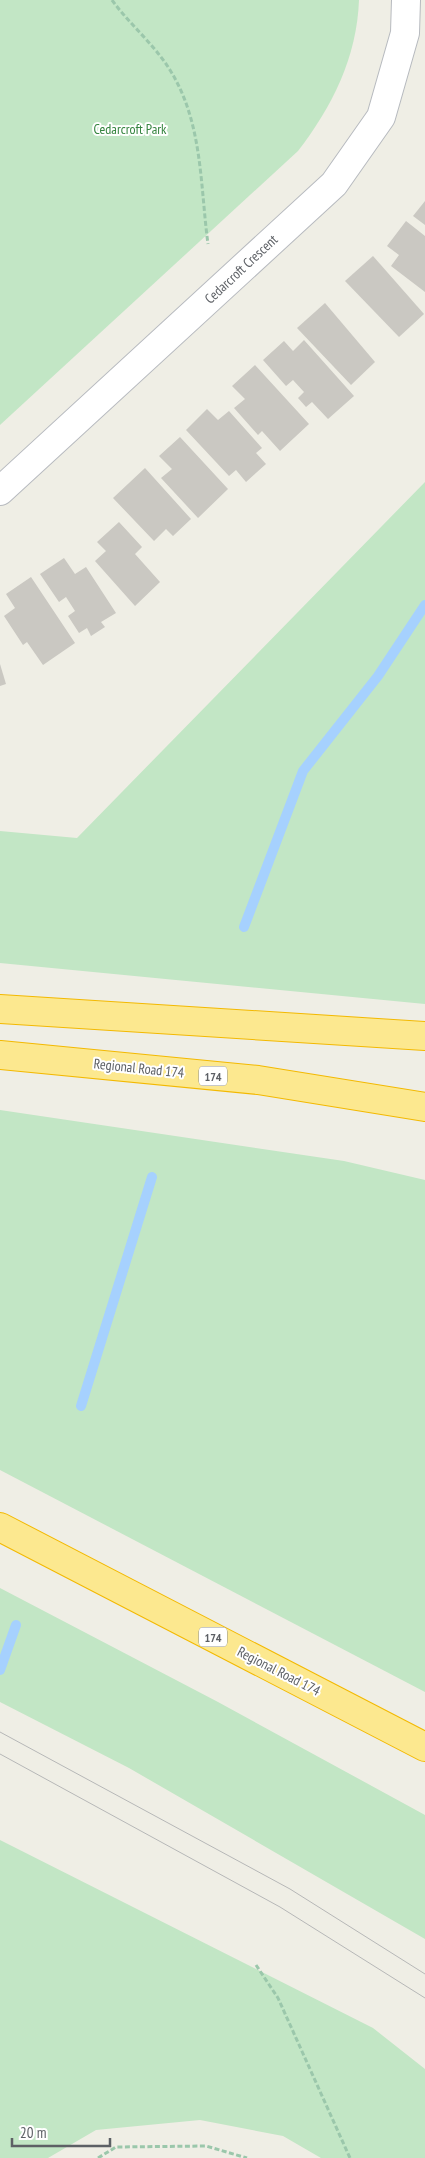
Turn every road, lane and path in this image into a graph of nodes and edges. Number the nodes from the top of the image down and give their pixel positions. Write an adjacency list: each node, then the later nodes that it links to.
1 (112, 0): 3 (path)
2 (406, 0): 4 (street, Cedarcroft Crescent)
3 (208, 244)
4 (0, 490)
5 (0, 1009): 6 (highway)
6 (425, 1036)
7 (0, 1055): 8 (highway, Regional Road 174 / 174)
8 (425, 1108)
9 (0, 1527): 10 (highway, Regional Road 174 / 174)
10 (425, 1747)
11 (256, 1965): 14 (path)
12 (98, 2158): 13 (path)
13 (247, 2158)
14 (350, 2158)

